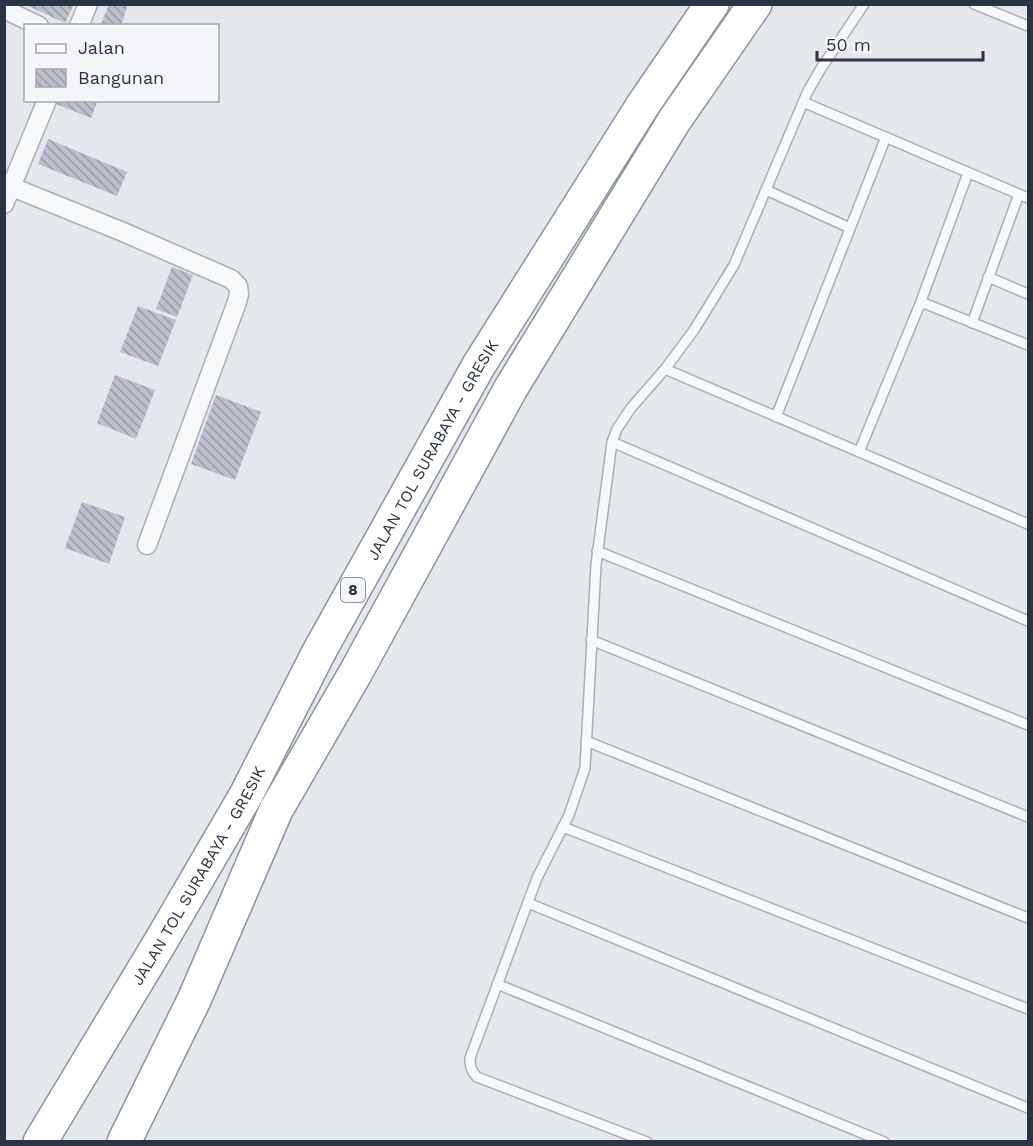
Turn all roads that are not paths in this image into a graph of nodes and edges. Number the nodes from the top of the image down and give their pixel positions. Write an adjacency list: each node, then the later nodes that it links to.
1 (88, 4): 8 (street)
2 (712, 4): 44 (highway, JALAN TOL SURABAYA - GRESIK / 8)
3 (755, 4): 36 (highway, JALAN TOL SURABAYA - GRESIK)
4 (864, 4): 11 (lane)
5 (974, 4): 9 (lane)
6 (4, 9): 7 (street)
7 (35, 24)
8 (80, 24)
9 (1029, 26)
10 (45, 102): 14 (street)
11 (803, 102): 12 (lane); 15 (lane)
12 (886, 137): 13 (lane); 19 (lane)
13 (968, 173): 16 (lane); 22 (lane)
14 (12, 187): 18 (street); 30 (street)
15 (766, 190): 19 (lane); 25 (lane)
16 (1019, 194): 17 (lane); 20 (lane)
17 (1029, 198)
18 (4, 204)
19 (850, 228): 26 (lane)
20 (988, 277): 21 (lane); 23 (lane)
21 (1029, 294)
22 (920, 304): 23 (lane); 28 (lane)
23 (972, 323): 24 (lane)
24 (1029, 345)
25 (665, 369): 26 (lane); 27 (lane)
26 (776, 417): 28 (lane)
27 (612, 442): 31 (lane); 32 (lane)
28 (859, 452): 29 (lane)
29 (1029, 524)
30 (147, 545)
31 (597, 551): 33 (lane); 34 (lane)
32 (1029, 621)
33 (591, 640): 35 (lane); 37 (lane)
34 (1029, 725)
35 (586, 741): 38 (lane); 40 (lane)
36 (276, 810): 45 (highway, JALAN TOL SURABAYA - GRESIK); 46 (highway, JALAN TOL SURABAYA - GRESIK)
37 (1029, 817)
38 (563, 827): 39 (lane); 42 (lane)
39 (528, 903): 41 (lane); 43 (lane)
40 (1029, 918)
41 (498, 984): 47 (lane); 48 (lane)
42 (1029, 1010)
43 (1029, 1108)
44 (40, 1142)
45 (66, 1142)
46 (124, 1142)
47 (647, 1142)
48 (884, 1142)

